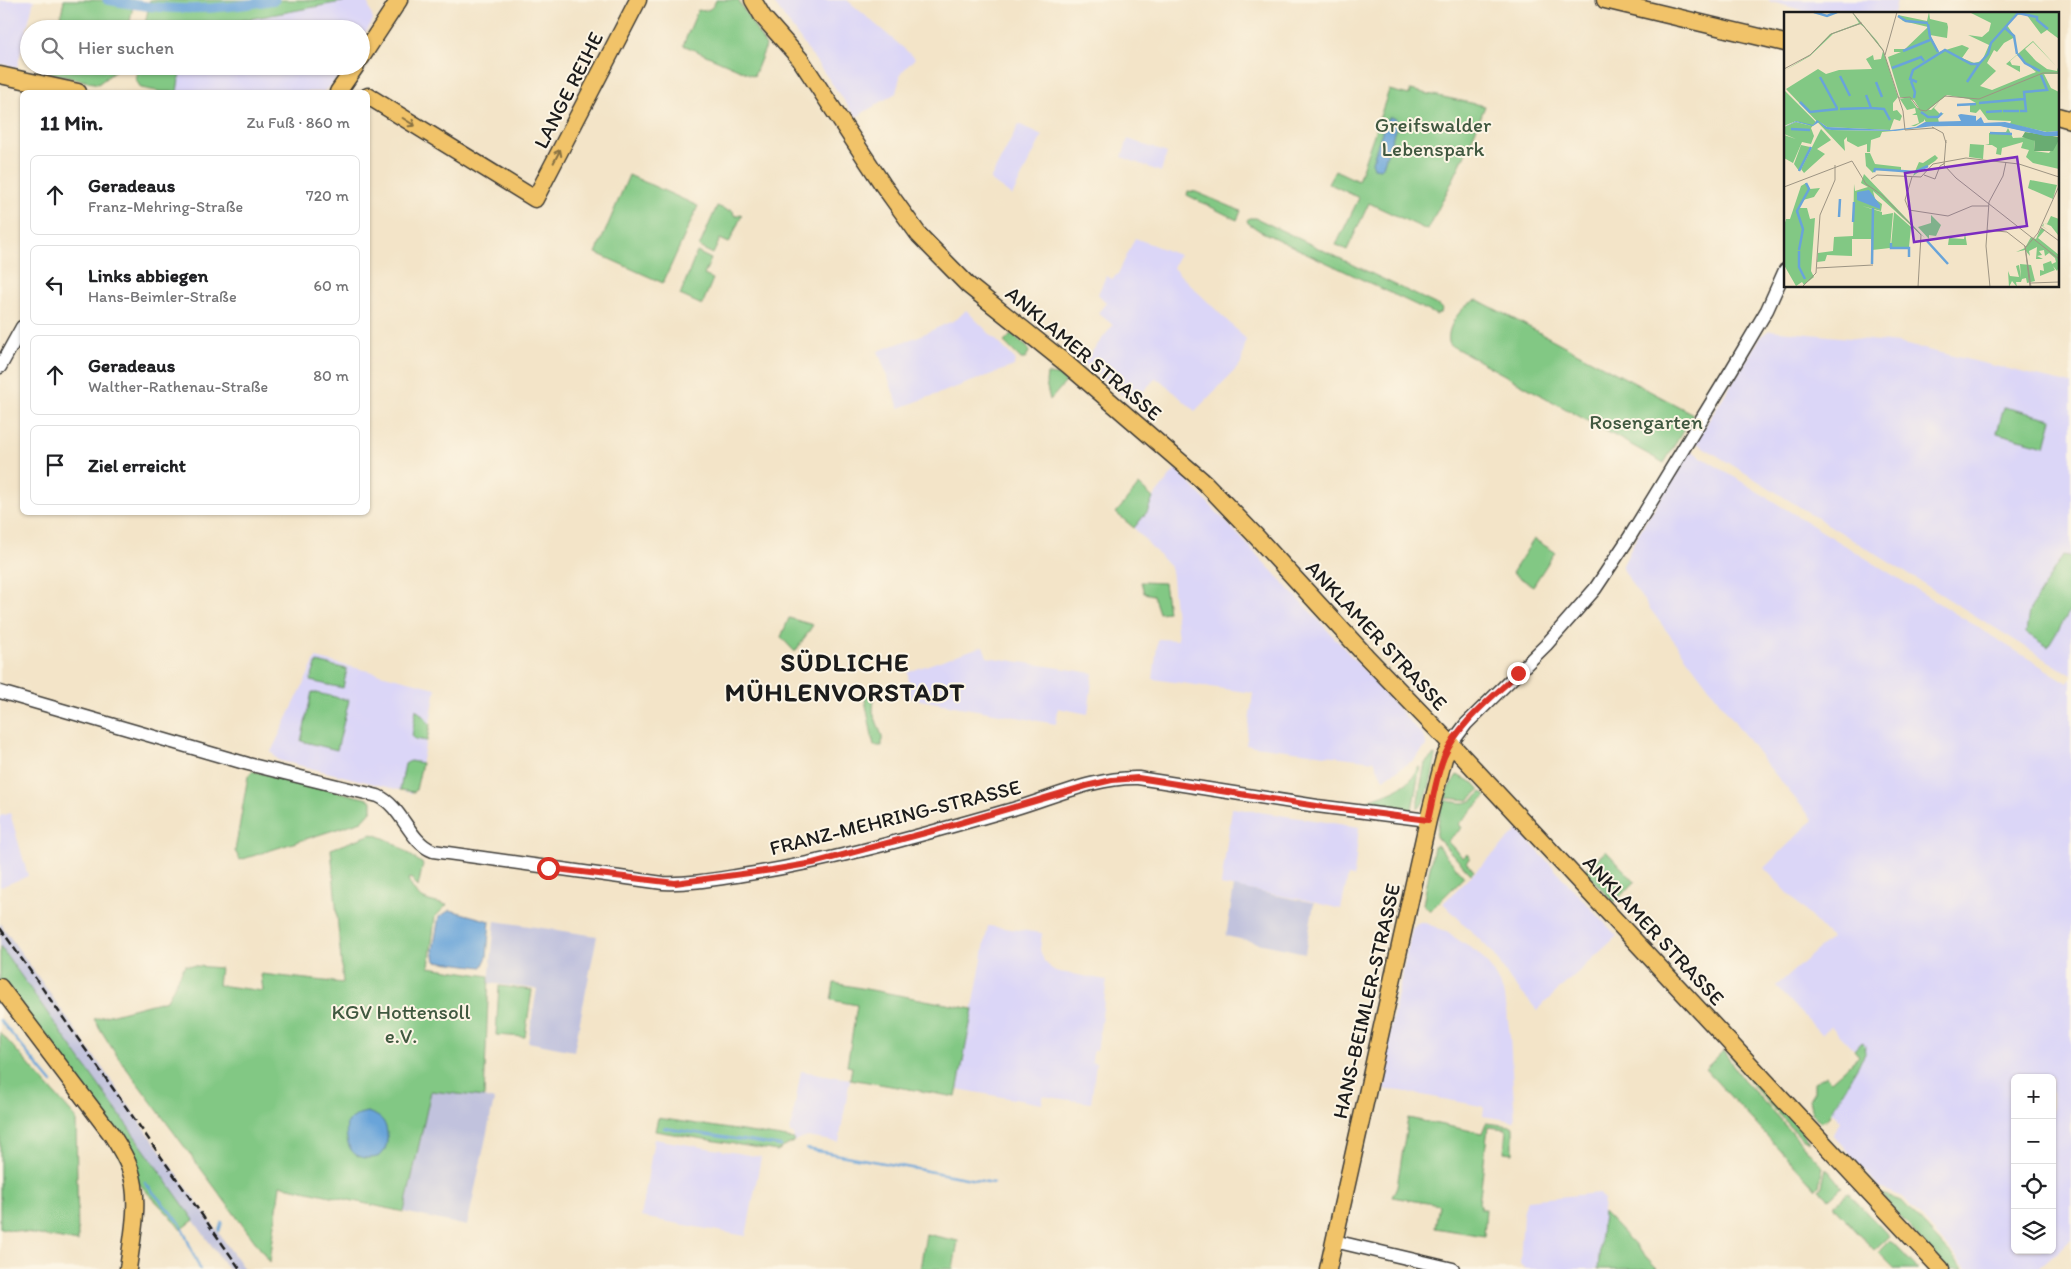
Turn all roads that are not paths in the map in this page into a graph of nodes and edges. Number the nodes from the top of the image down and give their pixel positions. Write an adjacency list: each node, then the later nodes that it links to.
1 (399, 0): 8 (main road)
2 (638, 0): 13 (main road, LANGE REIHE, one-way to 2)
3 (753, 0): 6 (main road, ANKLAMER STRASSE)
4 (761, 0): 6 (main road, ANKLAMER STRASSE)
5 (1605, 0): 7 (main road)
6 (782, 37): 20 (main road, ANKLAMER STRASSE)
7 (1784, 43)
8 (370, 44)
9 (0, 75): 12 (main road)
10 (350, 75): 11 (main road)
11 (342, 88)
12 (69, 90)
13 (370, 97)
14 (2058, 116): 15 (main road)
15 (2071, 120)
16 (1784, 272): 20 (street)
17 (20, 330): 18 (street)
18 (0, 367)
19 (0, 692): 21 (street, FRANZ-MEHRING-STRASSE)
20 (1451, 744): 21 (main road, HANS-BEIMLER-STRASSE); 27 (main road, ANKLAMER STRASSE)
21 (1428, 820): 23 (main road, HANS-BEIMLER-STRASSE)
22 (0, 987): 24 (main road)
23 (1334, 1241): 25 (main road, HANS-BEIMLER-STRASSE); 26 (street)
24 (128, 1269)
25 (1328, 1269)
26 (1453, 1269)
27 (1941, 1269)

